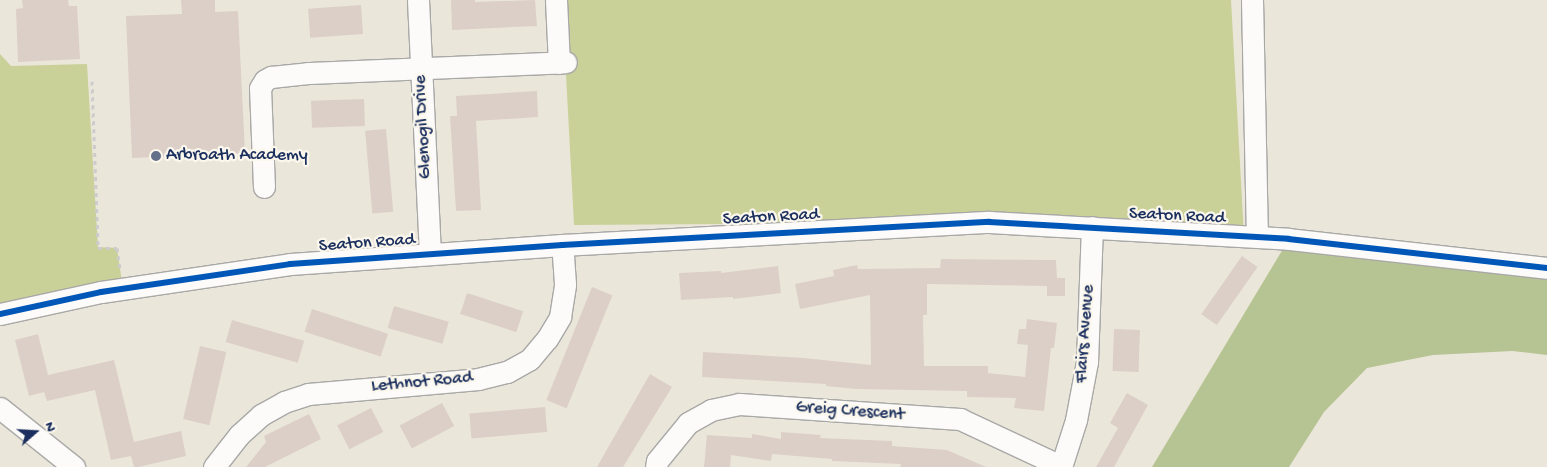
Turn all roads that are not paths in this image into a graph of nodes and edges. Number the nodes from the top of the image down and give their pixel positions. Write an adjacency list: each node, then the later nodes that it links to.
1 (418, 0): 4 (street, Glenogil Drive)
2 (556, 0): 4 (street)
3 (1252, 0): 7 (street)
4 (421, 68): 5 (street); 9 (street, Glenogil Drive)
5 (264, 187)
6 (1092, 227): 7 (street, Seaton Road); 8 (street, Seaton Road); 16 (street, Flairs Avenue)
7 (1257, 237): 10 (street, Seaton Road)
8 (562, 244): 9 (street, Seaton Road); 14 (street, Lethnot Road)
9 (430, 254): 11 (street, Seaton Road)
10 (1547, 268)
11 (0, 314)
12 (0, 408): 13 (street)
13 (74, 467)
14 (214, 467)
15 (656, 467): 16 (street, Greig Crescent)
16 (1061, 467)

